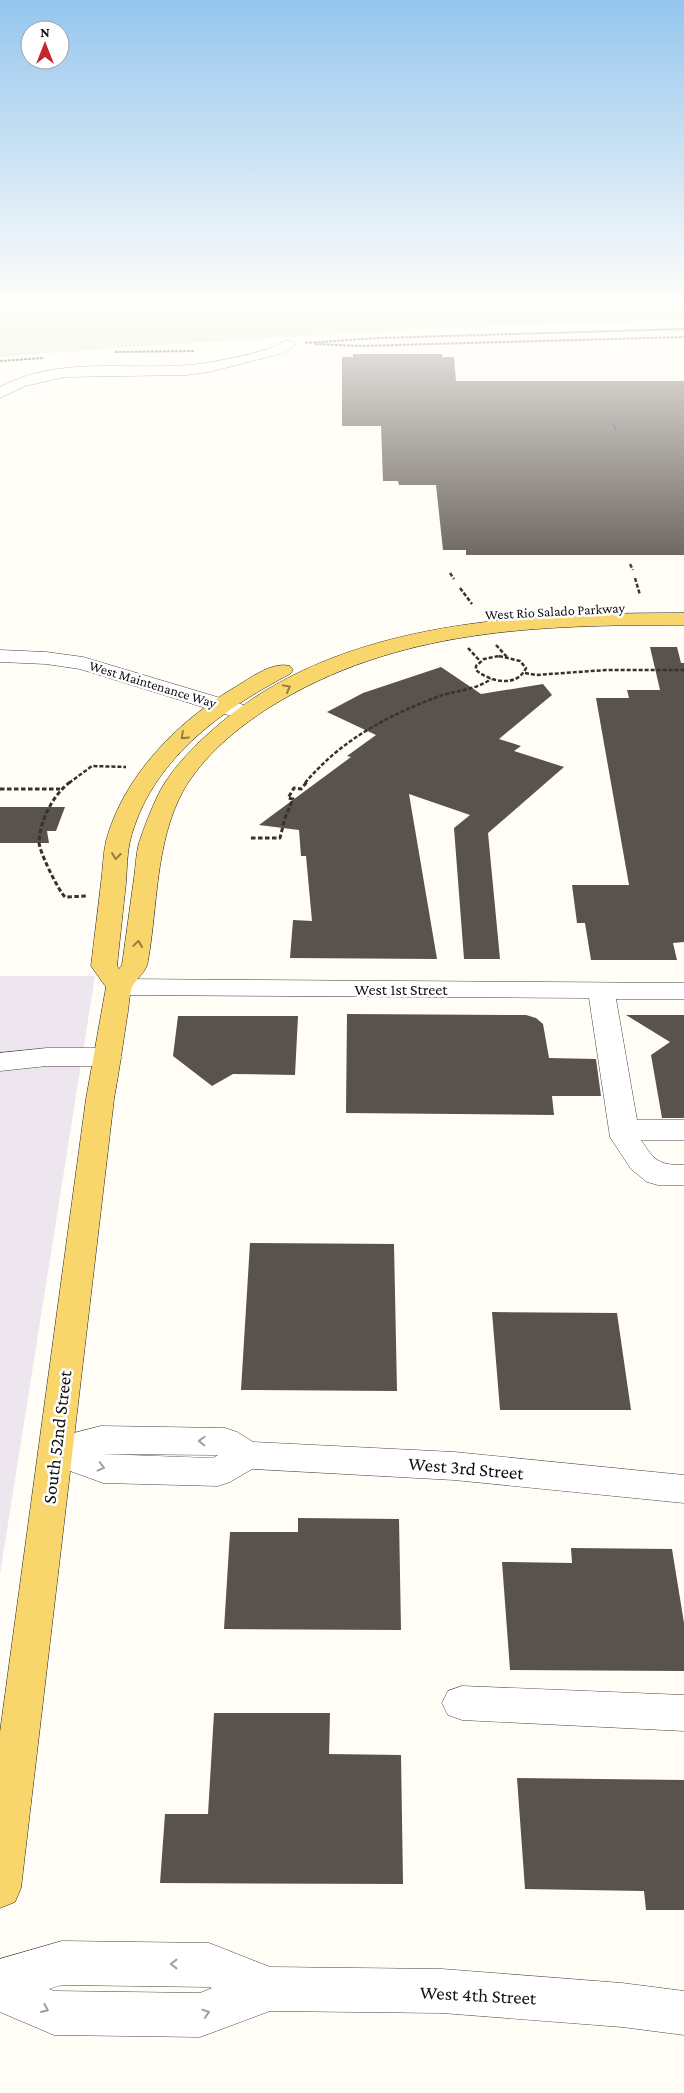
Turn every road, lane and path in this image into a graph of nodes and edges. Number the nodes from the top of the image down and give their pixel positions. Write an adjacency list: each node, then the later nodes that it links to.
1 (613, 423): 2 (path)
2 (616, 431)
3 (630, 564): 4 (path)
4 (633, 570)
5 (450, 573): 6 (path)
6 (454, 578)
7 (635, 578): 9 (path)
8 (460, 588): 10 (path)
9 (640, 595)
10 (472, 604)
11 (684, 607): 21 (main road, West Rio Salado Parkway)
12 (684, 619): 21 (main road, West Rio Salado Parkway, one-way to 12)
13 (491, 639): 16 (path)
14 (464, 643): 17 (path)
15 (0, 656): 21 (street, West Maintenance Way)
16 (507, 657): 17 (path); 19 (path)
17 (480, 661): 20 (path)
18 (684, 670): 19 (path)
19 (524, 673): 20 (path)
20 (491, 679): 25 (path)
21 (234, 709): 27 (main road, West Rio Salado Parkway)
22 (126, 767): 24 (path)
23 (0, 789): 24 (path)
24 (61, 789): 26 (path)
25 (251, 838)
26 (94, 896)
27 (119, 987): 28 (street, West 1st Street); 30 (main road, South 52nd Street)
28 (601, 991): 29 (street, West 1st Street); 32 (street)
29 (684, 991)
30 (108, 1057): 31 (street); 35 (main road, South 52nd Street)
31 (0, 1062)
32 (624, 1130): 33 (street); 34 (street)
33 (684, 1130)
34 (684, 1175)
35 (55, 1451): 36 (street, West 3rd Street); 39 (main road, South 52nd Street)
36 (684, 1490)
37 (462, 1703): 38 (street)
38 (684, 1713)
39 (0, 1888)
40 (0, 1982): 41 (street, West 4th Street, one-way to 40)
41 (270, 1989): 42 (street, West 4th Street, one-way to 41); 43 (street, West 4th Street)
42 (0, 1990)
43 (684, 2013)

